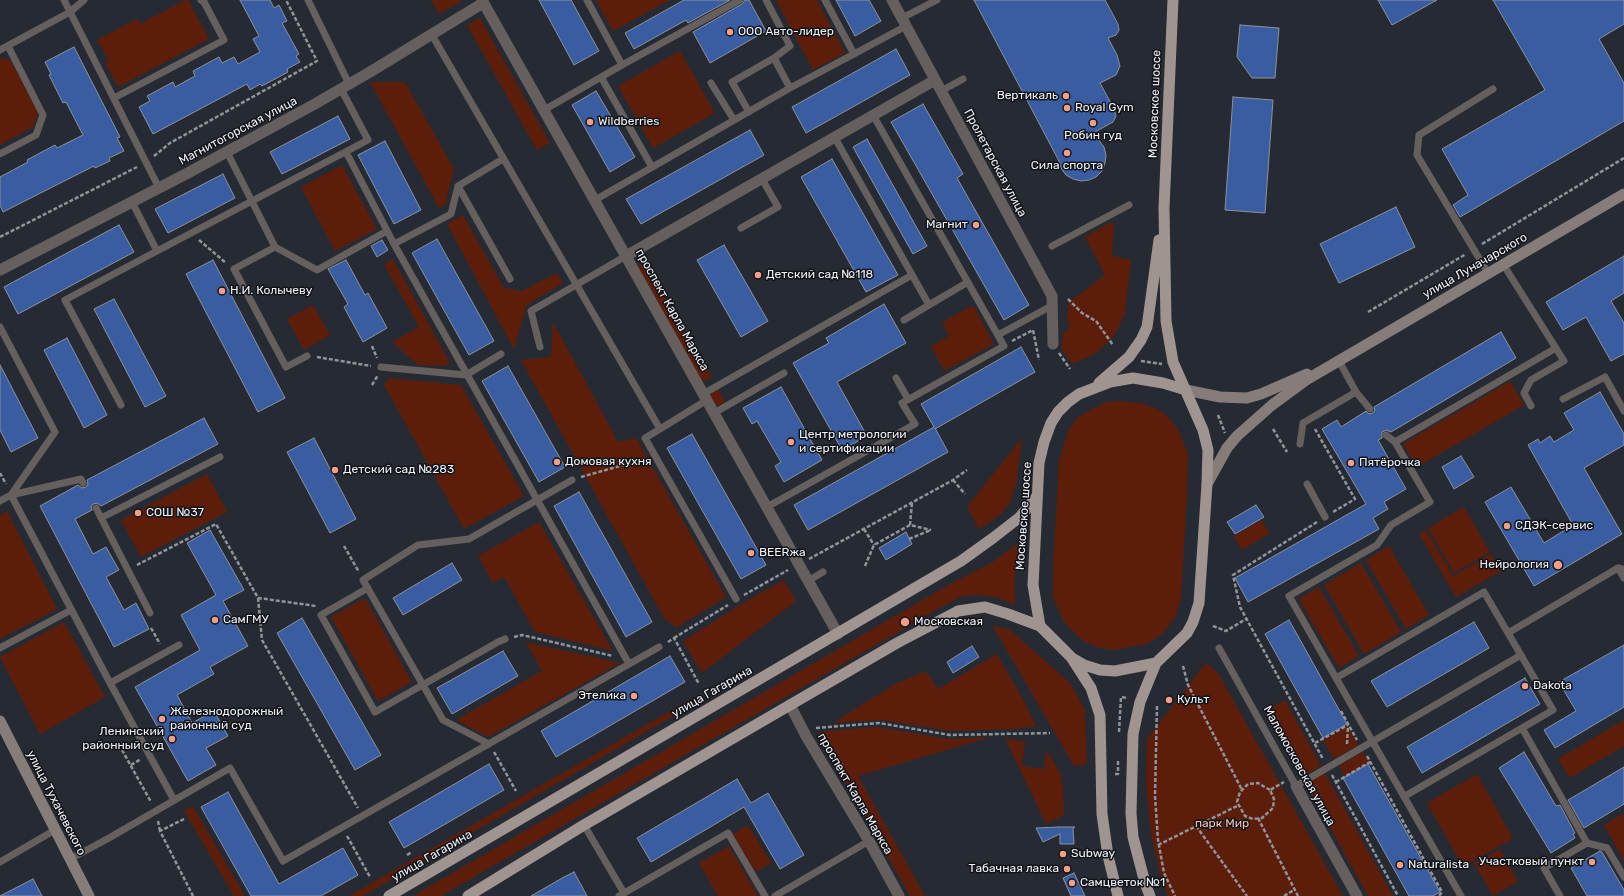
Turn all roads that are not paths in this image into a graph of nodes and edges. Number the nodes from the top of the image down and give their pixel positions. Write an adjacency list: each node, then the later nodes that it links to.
1 (64, 0): 13 (lane)
2 (84, 0): 13 (lane)
3 (201, 0): 29 (lane)
4 (308, 0): 25 (lane)
5 (587, 0): 20 (lane)
6 (740, 0): 20 (lane)
7 (766, 0): 19 (lane)
8 (825, 0): 18 (lane)
9 (892, 0): 14 (street, Пролетарская улица)
10 (937, 0): 14 (lane)
11 (1173, 0): 48 (main road, Московское шоссе)
12 (482, 1): 15 (street, Магнитогорская улица); 30 (street, проспект Карла Маркса)
13 (70, 12): 16 (lane); 29 (lane)
14 (904, 22): 18 (lane); 23 (street, Пролетарская улица)
15 (432, 35): 25 (street, Магнитогорская улица); 38 (lane)
16 (8, 46): 17 (lane); 37 (lane)
17 (0, 50)
18 (854, 54): 26 (lane)
19 (774, 58): 26 (lane); 31 (lane)
20 (622, 65): 21 (lane)
21 (601, 77): 30 (lane); 39 (lane)
22 (963, 79): 28 (lane)
23 (934, 80): 28 (street, Пролетарская улица); 32 (street)
24 (711, 83): 33 (lane)
25 (345, 87): 35 (street, Магнитогорская улица); 36 (lane)
26 (790, 88): 31 (lane)
27 (1493, 90): 58 (lane)
28 (941, 92): 64 (street, Пролетарская улица)
29 (114, 98): 42 (lane)
30 (544, 110): 44 (street, проспект Карла Маркса)
31 (749, 112): 33 (lane)
32 (873, 115): 34 (street); 61 (lane)
33 (734, 120): 39 (lane)
34 (835, 138): 40 (street); 59 (lane)
35 (227, 152): 42 (street, Магнитогорская улица); 45 (lane)
36 (346, 152): 45 (lane); 50 (lane)
37 (0, 154)
38 (503, 159): 41 (lane); 62 (lane)
39 (652, 167): 44 (lane)
40 (762, 179): 49 (lane); 55 (street)
41 (458, 186): 51 (lane); 60 (lane)
42 (159, 188): 46 (street, Магнитогорская улица)
43 (1624, 194): 56 (main road, улица Луначарского)
44 (595, 200): 55 (street, проспект Карла Маркса)
45 (252, 201): 53 (lane); 54 (lane)
46 (132, 202): 54 (lane); 57 (street, Магнитогорская улица)
47 (1130, 205): 52 (lane)
48 (1164, 208): 78 (main road, Московское шоссе); 79 (main road, Московское шоссе)
49 (741, 228)
50 (387, 231): 51 (lane); 53 (lane)
51 (394, 244): 75 (lane)
52 (1052, 246)
53 (275, 247): 72 (lane)
54 (157, 251): 84 (lane)
55 (626, 256): 62 (lane); 81 (street, проспект Карла Маркса)
56 (1503, 264): 58 (main road, улица Луначарского); 70 (lane)
57 (0, 270)
58 (1488, 273): 73 (main road, улица Луначарского)
59 (912, 275): 63 (lane); 81 (lane)
60 (510, 279)
61 (968, 282): 63 (lane); 67 (lane)
62 (576, 285): 69 (lane); 89 (lane)
63 (929, 305): 65 (lane)
64 (1053, 305): 67 (lane); 68 (street, Пролетарская улица)
65 (904, 320)
66 (0, 327): 98 (lane)
67 (998, 335): 82 (lane)
68 (1053, 344)
69 (540, 347)
70 (1556, 348): 85 (lane); 91 (lane)
71 (501, 354): 75 (lane)
72 (307, 356)
73 (1339, 361): 79 (main road, улица Луначарского); 80 (lane); 96 (main road, улица Луначарского)
74 (381, 367): 75 (lane)
75 (466, 374): 100 (lane)
76 (784, 374): 88 (lane)
77 (896, 378): 82 (lane)
78 (1096, 386): 79 (main road, Московское шоссе); 99 (main road, Московское шоссе)
79 (1186, 390): 96 (main road, Московское шоссе)
80 (1356, 392): 86 (lane); 92 (lane)
81 (705, 397): 88 (street, проспект Карла Маркса); 89 (lane)
82 (908, 399): 102 (lane)
83 (1563, 400): 87 (lane)
84 (121, 405)
85 (1531, 406)
86 (1370, 409)
87 (1624, 411)
88 (714, 413): 102 (street, проспект Карла Маркса)
89 (660, 429): 111 (lane)
90 (1386, 435): 91 (lane)
91 (1395, 442): 126 (lane)
92 (1300, 444)
93 (220, 457): 105 (lane)
94 (572, 480): 100 (lane)
95 (83, 483): 98 (lane)
96 (1207, 484): 125 (main road, Московское шоссе)
97 (1307, 484): 104 (lane)
98 (11, 495): 101 (lane); 112 (lane)
99 (1037, 496): 114 (main road, Московское шоссе); 116 (main road, улица Гагарина)
100 (537, 500): 110 (lane); 124 (lane)
101 (0, 501)
102 (767, 507): 109 (street, проспект Карла Маркса)
103 (96, 508): 105 (lane)
104 (1325, 517)
105 (101, 518): 113 (lane)
106 (1621, 569): 108 (lane); 115 (lane)
107 (823, 572): 109 (lane)
108 (1624, 578)
109 (808, 581): 116 (street, проспект Карла Маркса)
110 (368, 588): 128 (lane); 128 (lane)
111 (736, 599)
112 (71, 610): 120 (lane); 127 (lane)
113 (150, 613)
114 (1040, 626): 123 (main road); 129 (main road)
115 (1508, 633): 122 (lane); 126 (lane)
116 (838, 634): 147 (main road, улица Гагарина)
117 (502, 640): 128 (lane)
118 (179, 645): 127 (lane)
119 (659, 647): 124 (lane)
120 (0, 648)
121 (1219, 648): 134 (lane, Маломосковская улица)
122 (1521, 655): 131 (lane); 132 (lane)
123 (1071, 657): 125 (main road); 151 (main road)
124 (628, 662): 133 (lane)
125 (1156, 663): 152 (main road, Московское шоссе)
126 (1336, 678): 132 (lane)
127 (110, 683): 136 (lane)
128 (423, 685): 133 (lane)
129 (790, 705): 137 (main road); 139 (street, проспект Карла Маркса)
130 (0, 721): 138 (main road, улица Тухачевского)
131 (1522, 728): 135 (lane); 140 (lane)
132 (1373, 741): 134 (lane); 135 (lane)
133 (489, 744): 136 (lane)
134 (1294, 782): 153 (street, Маломосковская улица)
135 (1404, 796): 154 (lane)
136 (174, 800): 141 (lane)
137 (584, 825): 144 (lane); 148 (main road)
138 (55, 830): 141 (main road, улица Тухачевского); 142 (lane)
139 (868, 841): 145 (lane); 150 (street, проспект Карла Маркса)
140 (1588, 843): 143 (lane); 155 (lane)
141 (70, 859): 146 (main road, улица Тухачевского)
142 (0, 862)
143 (1624, 877)
144 (622, 895): 149 (lane)
145 (778, 895)
146 (89, 896)
147 (389, 896)
148 (468, 896)
149 (765, 896)
150 (899, 896)
151 (1118, 896)
152 (1150, 896)
153 (1357, 896)
154 (1461, 896)
155 (1560, 896)

